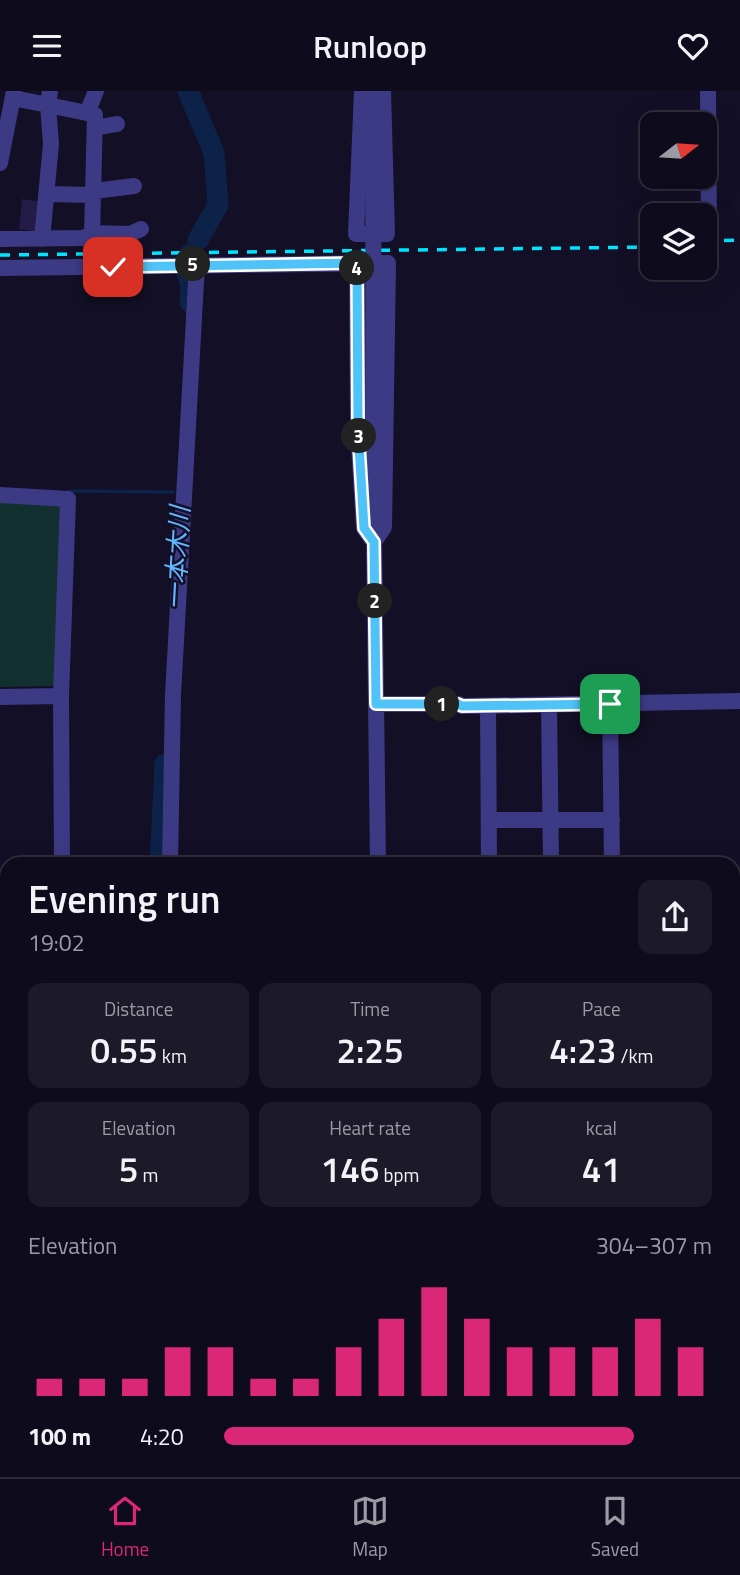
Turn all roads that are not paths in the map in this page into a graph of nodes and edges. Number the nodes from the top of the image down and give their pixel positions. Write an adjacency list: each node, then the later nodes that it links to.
1 (96, 91): 8 (street)
2 (362, 91): 4 (street)
3 (373, 91): 23 (street, bridge)
4 (383, 91)
5 (708, 91): 14 (street)
6 (14, 95): 7 (street); 10 (street)
7 (49, 98): 8 (street); 13 (street)
8 (91, 120): 9 (street); 12 (street)
9 (117, 124)
10 (0, 163)
11 (134, 186): 12 (street)
12 (94, 193): 13 (street); 16 (street)
13 (47, 194): 18 (street)
14 (709, 203)
15 (141, 229): 16 (street)
16 (92, 233): 18 (street)
17 (0, 239): 18 (street)
18 (42, 239)
19 (357, 263): 20 (street); 23 (street); 23 (street)
20 (197, 264): 21 (street); 35 (street)
21 (0, 268)
22 (0, 495): 24 (street)
23 (374, 542): 27 (street)
24 (61, 696): 25 (street); 34 (street)
25 (0, 697)
26 (740, 701): 28 (street)
27 (376, 704): 30 (street); 36 (street)
28 (610, 704): 29 (street); 33 (street)
29 (549, 705): 30 (street); 32 (street)
30 (488, 706): 31 (street)
31 (489, 820): 32 (street); 37 (street)
32 (550, 820): 33 (street); 38 (street)
33 (612, 820): 39 (street)
34 (62, 857)
35 (170, 857)
36 (378, 857)
37 (489, 857)
38 (551, 857)
39 (612, 857)

